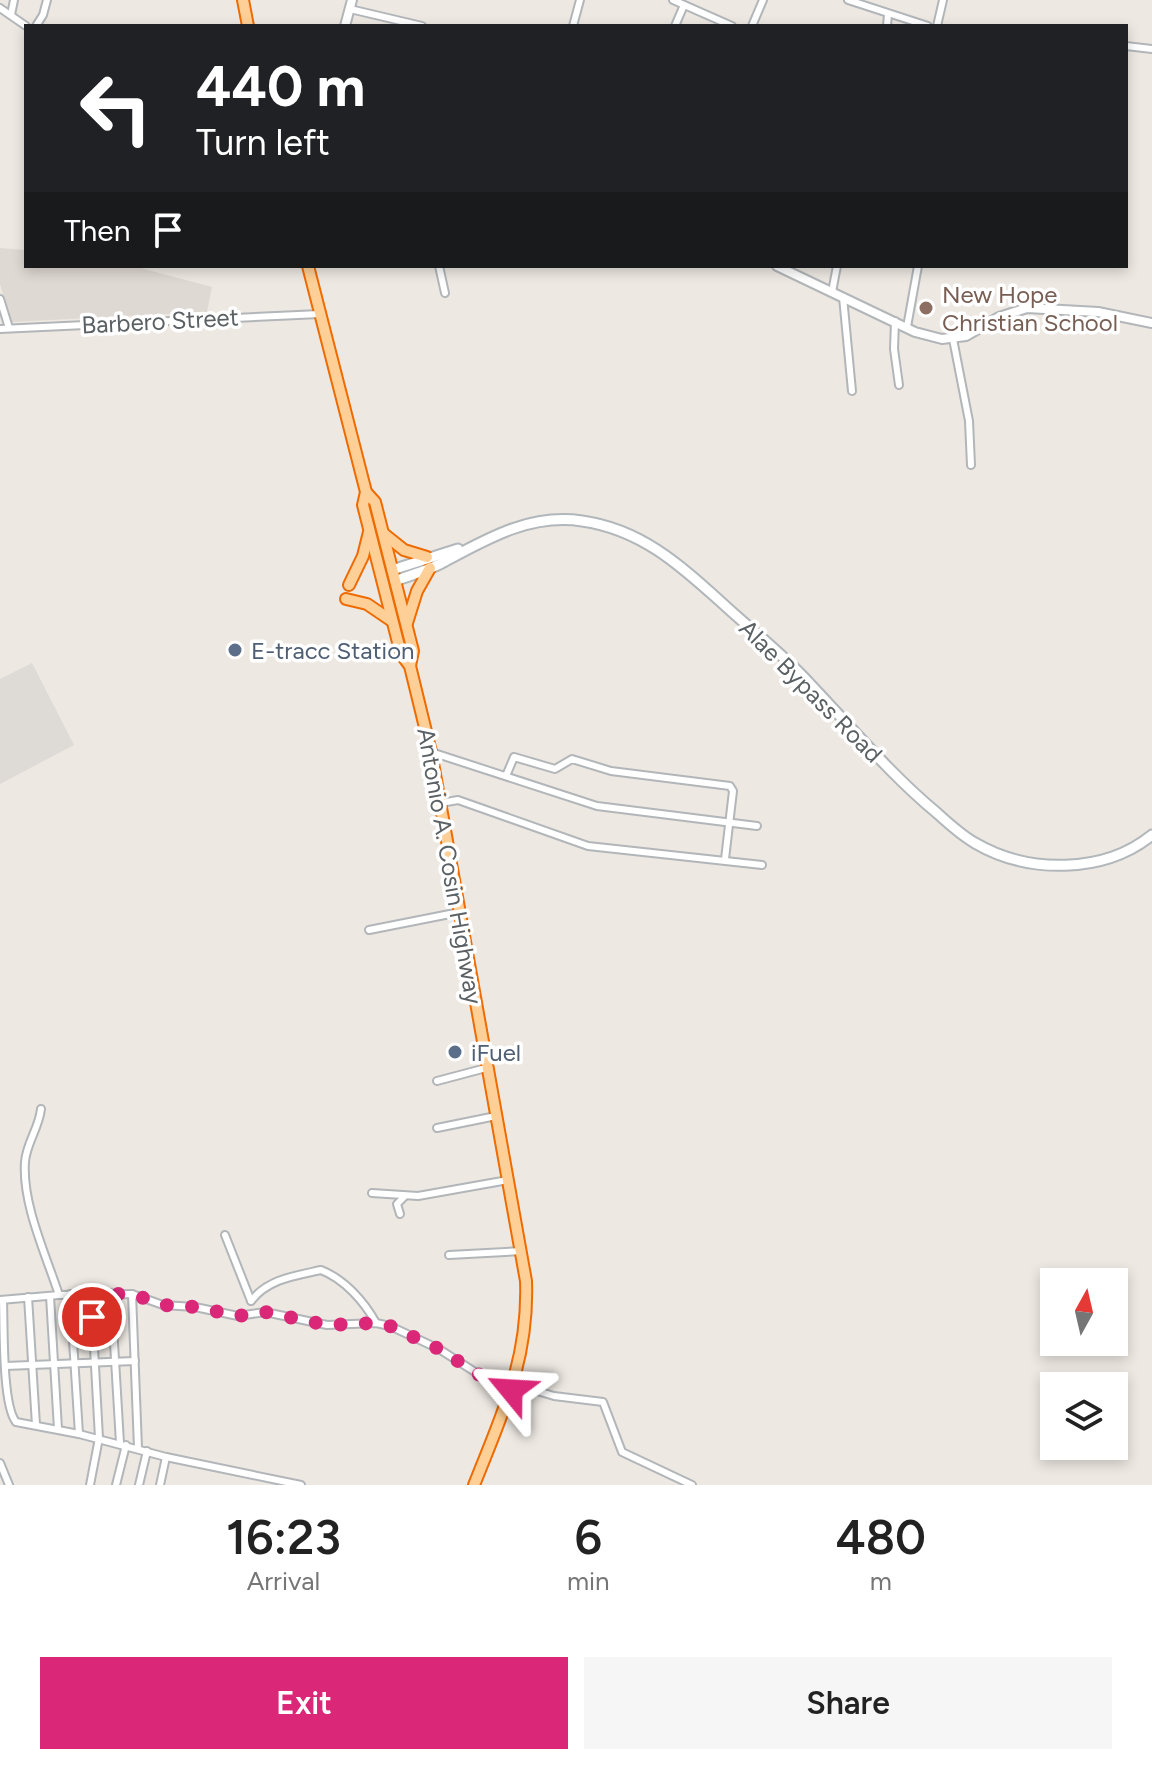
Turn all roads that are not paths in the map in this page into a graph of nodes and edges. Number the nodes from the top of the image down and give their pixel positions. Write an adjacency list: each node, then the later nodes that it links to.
1 (14, 0): 13 (street)
2 (47, 0): 15 (street)
3 (243, 0): 16 (highway)
4 (580, 0): 19 (street)
5 (673, 0): 10 (street)
6 (763, 0): 21 (street)
7 (848, 0): 12 (street)
8 (943, 0): 24 (street)
9 (351, 4): 17 (street); 18 (street)
10 (684, 5): 14 (street); 20 (street)
11 (0, 8): 13 (street)
12 (888, 14): 22 (street); 23 (street)
13 (11, 15): 25 (street)
14 (714, 23)
15 (37, 24)
16 (248, 24)
17 (346, 24)
18 (416, 24)
19 (574, 24)
20 (676, 24)
21 (753, 24)
22 (887, 24)
23 (921, 24)
24 (937, 24)
25 (24, 25)
26 (1128, 46): 27 (street)
27 (1152, 49)
28 (310, 268): 37 (highway, Antonio A. Cosin Highway)
29 (439, 268): 34 (street)
30 (781, 268): 33 (street)
31 (837, 268): 33 (street)
32 (918, 268): 40 (street)
33 (832, 292): 35 (street)
34 (445, 293)
35 (843, 297): 38 (street); 45 (street)
36 (0, 299): 41 (street)
37 (321, 314): 41 (street, Barbero Street); 47 (highway, Antonio A. Cosin Highway)
38 (895, 321): 40 (street); 44 (street)
39 (1152, 323): 43 (street)
40 (907, 327): 43 (street)
41 (9, 328): 42 (street, Barbero Street)
42 (0, 329)
43 (953, 339): 46 (street)
44 (899, 385)
45 (852, 391)
46 (971, 465)
47 (366, 492): 48 (highway, Antonio A. Cosin Highway); 49 (highway, Antonio A. Cosin Highway)
48 (369, 530): 52 (highway, Antonio A. Cosin Highway); 53 (highway)
49 (383, 533): 50 (highway); 51 (highway, Antonio A. Cosin Highway)
50 (429, 562): 51 (main road, Alae Bypass Road); 56 (highway); 63 (main road, Alae Bypass Road)
51 (394, 575): 52 (highway); 56 (highway, Antonio A. Cosin Highway)
52 (382, 579): 55 (highway, Antonio A. Cosin Highway)
53 (349, 585)
54 (346, 599): 55 (highway)
55 (392, 621): 57 (highway, Antonio A. Cosin Highway)
56 (406, 625): 57 (highway, Antonio A. Cosin Highway)
57 (410, 666): 58 (highway, Antonio A. Cosin Highway)
58 (431, 752): 59 (street); 60 (highway, Antonio A. Cosin Highway)
59 (506, 776): 61 (street); 61 (street)
60 (441, 803): 64 (street); 66 (highway, Antonio A. Cosin Highway)
61 (729, 823): 62 (street); 64 (street)
62 (757, 826)
63 (1152, 835)
64 (725, 859): 65 (street)
65 (762, 865)
66 (460, 912): 67 (street); 68 (highway, Antonio A. Cosin Highway)
67 (369, 930)
68 (486, 1068): 69 (street); 71 (highway, Antonio A. Cosin Highway)
69 (437, 1081)
70 (41, 1109): 84 (street)
71 (496, 1116): 72 (street); 73 (highway, Antonio A. Cosin Highway)
72 (437, 1128)
73 (508, 1180): 75 (street); 78 (highway, Antonio A. Cosin Highway)
74 (372, 1193): 75 (street)
75 (404, 1197): 76 (street)
76 (400, 1214)
77 (225, 1235): 88 (street)
78 (522, 1251): 79 (street); 100 (highway, Antonio A. Cosin Highway)
79 (449, 1255)
80 (111, 1293): 82 (street); 83 (street); 92 (street)
81 (70, 1294): 82 (street); 84 (street); 94 (street)
82 (91, 1294): 95 (street)
83 (132, 1294): 89 (street); 93 (street)
84 (59, 1295): 85 (street)
85 (50, 1296): 86 (street); 96 (street)
86 (28, 1297): 87 (street); 97 (street)
87 (2, 1300): 91 (street)
88 (251, 1301): 89 (street); 90 (street)
89 (255, 1312): 90 (street)
90 (376, 1323): 100 (street)
91 (2, 1349): 98 (street)
92 (115, 1360): 93 (street); 95 (street); 107 (street)
93 (135, 1361): 108 (street)
94 (74, 1362): 95 (street); 96 (street); 105 (street)
95 (94, 1362): 106 (street)
96 (54, 1363): 97 (street); 104 (street)
97 (34, 1364): 98 (street); 103 (street)
98 (5, 1366): 99 (street)
99 (3, 1375): 101 (street)
100 (512, 1387): 118 (highway, Antonio A. Cosin Highway); 119 (street)
101 (11, 1415): 102 (street); 103 (street)
102 (0, 1420)
103 (36, 1425): 104 (street)
104 (58, 1429): 105 (street)
105 (79, 1434): 106 (street)
106 (99, 1438): 107 (street); 112 (street)
107 (123, 1444): 108 (street); 114 (street)
108 (138, 1448): 109 (street)
109 (147, 1451): 110 (street); 115 (street)
110 (166, 1457): 116 (street); 117 (street)
111 (0, 1463): 113 (street)
112 (88, 1484)
113 (9, 1485)
114 (116, 1485)
115 (139, 1485)
116 (160, 1485)
117 (301, 1485)
118 (474, 1485)
119 (692, 1485)

